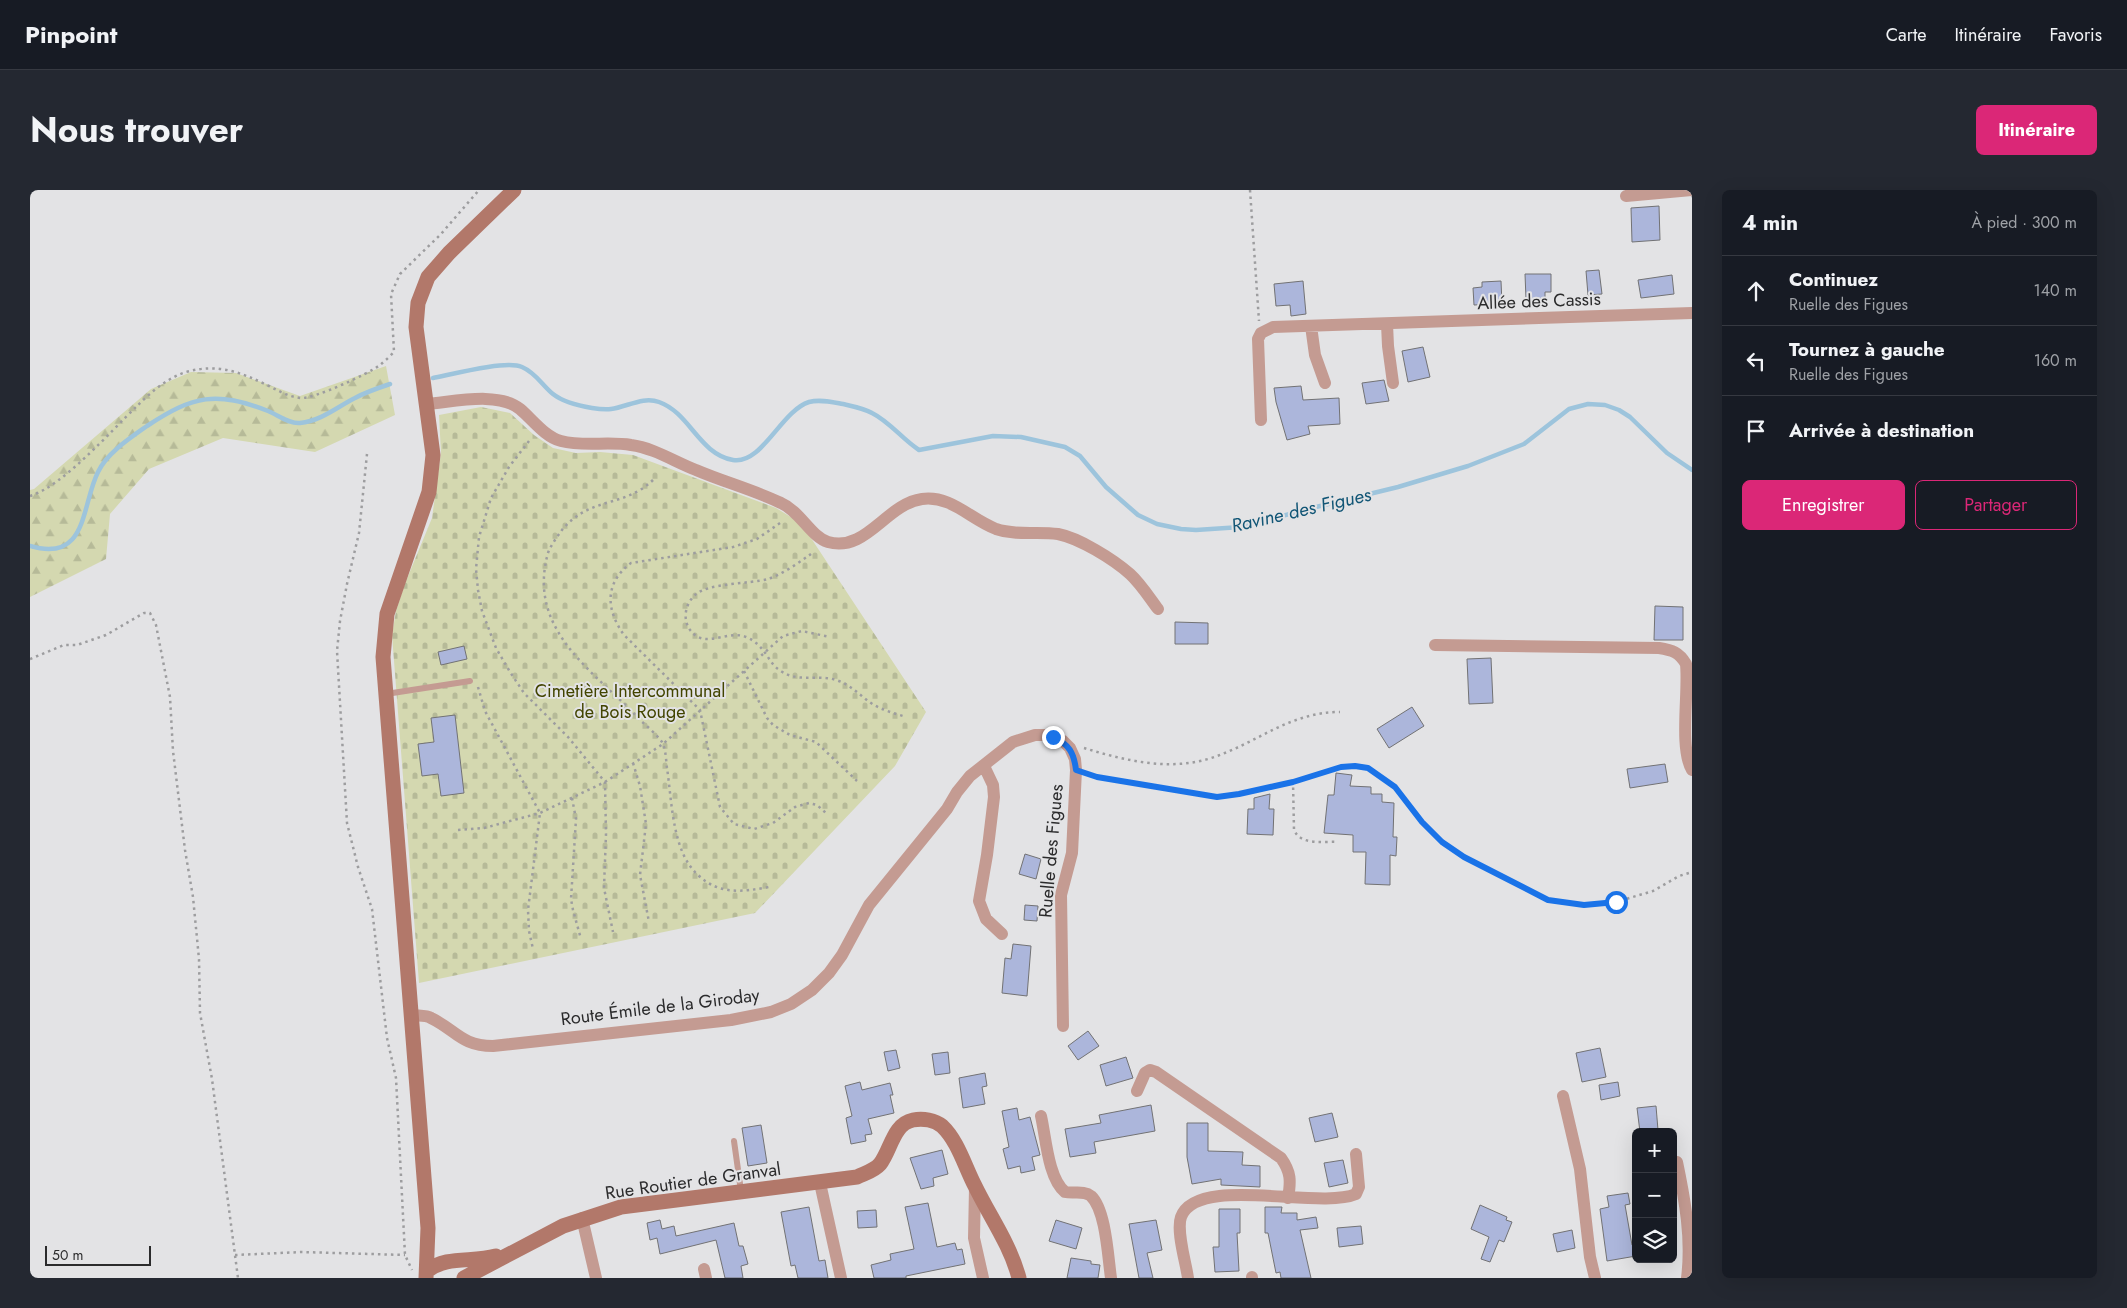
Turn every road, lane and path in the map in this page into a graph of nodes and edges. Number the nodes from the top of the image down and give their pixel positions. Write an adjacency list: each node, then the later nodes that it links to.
1 (479, 190): 17 (path)
2 (514, 190): 12 (main road)
3 (1250, 190): 9 (path)
4 (1692, 190): 5 (street)
5 (1626, 196)
6 (1692, 313): 7 (street, Allée des Cassis)
7 (1387, 324): 8 (street, Allée des Cassis); 11 (street)
8 (1311, 326): 9 (street, Allée des Cassis); 10 (street)
9 (1261, 333): 13 (street)
10 (1325, 383)
11 (1393, 383)
12 (427, 404): 20 (street); 27 (main road)
13 (1261, 420)
14 (529, 441): 38 (path)
15 (367, 454): 68 (path)
16 (653, 480): 32 (path)
17 (30, 496)
18 (780, 523): 28 (path)
19 (811, 554): 23 (path)
20 (1158, 609)
21 (830, 637): 23 (path)
22 (1435, 645): 36 (street)
23 (766, 651): 25 (path); 30 (path)
24 (30, 659): 67 (path)
25 (744, 671): 28 (path); 37 (path)
26 (470, 681): 27 (lane); 41 (path)
27 (386, 694): 52 (main road)
28 (700, 710): 32 (path); 42 (path)
29 (1340, 712): 31 (path)
30 (903, 716)
31 (1063, 741): 34 (street); 35 (street, Ruelle des Figues)
32 (663, 744): 33 (path); 46 (path)
33 (634, 763): 38 (path); 47 (path)
34 (984, 766): 49 (street); 52 (street, Route Émile de la Giroday)
35 (1076, 770): 39 (path, Ruelle des Figues); 53 (street, Ruelle des Figues)
36 (1692, 770)
37 (857, 781)
38 (605, 782): 40 (path); 48 (path)
39 (1293, 782): 44 (path); 45 (path, Ruelle des Figues)
40 (572, 798): 41 (path); 50 (path)
41 (540, 814): 43 (path); 51 (path)
42 (827, 814)
43 (458, 830)
44 (1338, 842)
45 (1692, 872)
46 (769, 887)
47 (649, 922)
48 (613, 932)
49 (1002, 934)
50 (581, 939)
51 (533, 949)
52 (412, 1015): 65 (main road)
53 (1062, 1026)
54 (1137, 1091): 63 (street)
55 (1563, 1096): 79 (street)
56 (1042, 1116): 77 (street)
57 (734, 1141): 62 (lane)
58 (1356, 1154): 63 (street)
59 (1677, 1162): 80 (street)
60 (820, 1183): 61 (main road, Rue Routier de Granval); 62 (main road, Rue Routier de Granval); 74 (street)
61 (976, 1188): 75 (street); 76 (main road, Rue Routier de Granval)
62 (741, 1191): 64 (main road, Rue Routier de Granval)
63 (1288, 1198): 78 (street)
64 (582, 1218): 66 (main road, Rue Routier de Granval); 73 (street)
65 (428, 1228): 69 (main road); 70 (main road)
66 (519, 1249): 69 (main road, Rue Routier de Granval); 72 (main road, Rue Routier de Granval)
67 (235, 1255): 68 (path); 71 (path)
68 (405, 1255): 70 (path)
69 (454, 1260): 70 (main road, Rue Routier de Granval)
70 (422, 1274)
71 (238, 1278)
72 (464, 1278)
73 (596, 1278)
74 (841, 1278)
75 (982, 1278)
76 (1019, 1278)
77 (1111, 1278)
78 (1188, 1278)
79 (1595, 1278)
80 (1687, 1278)

